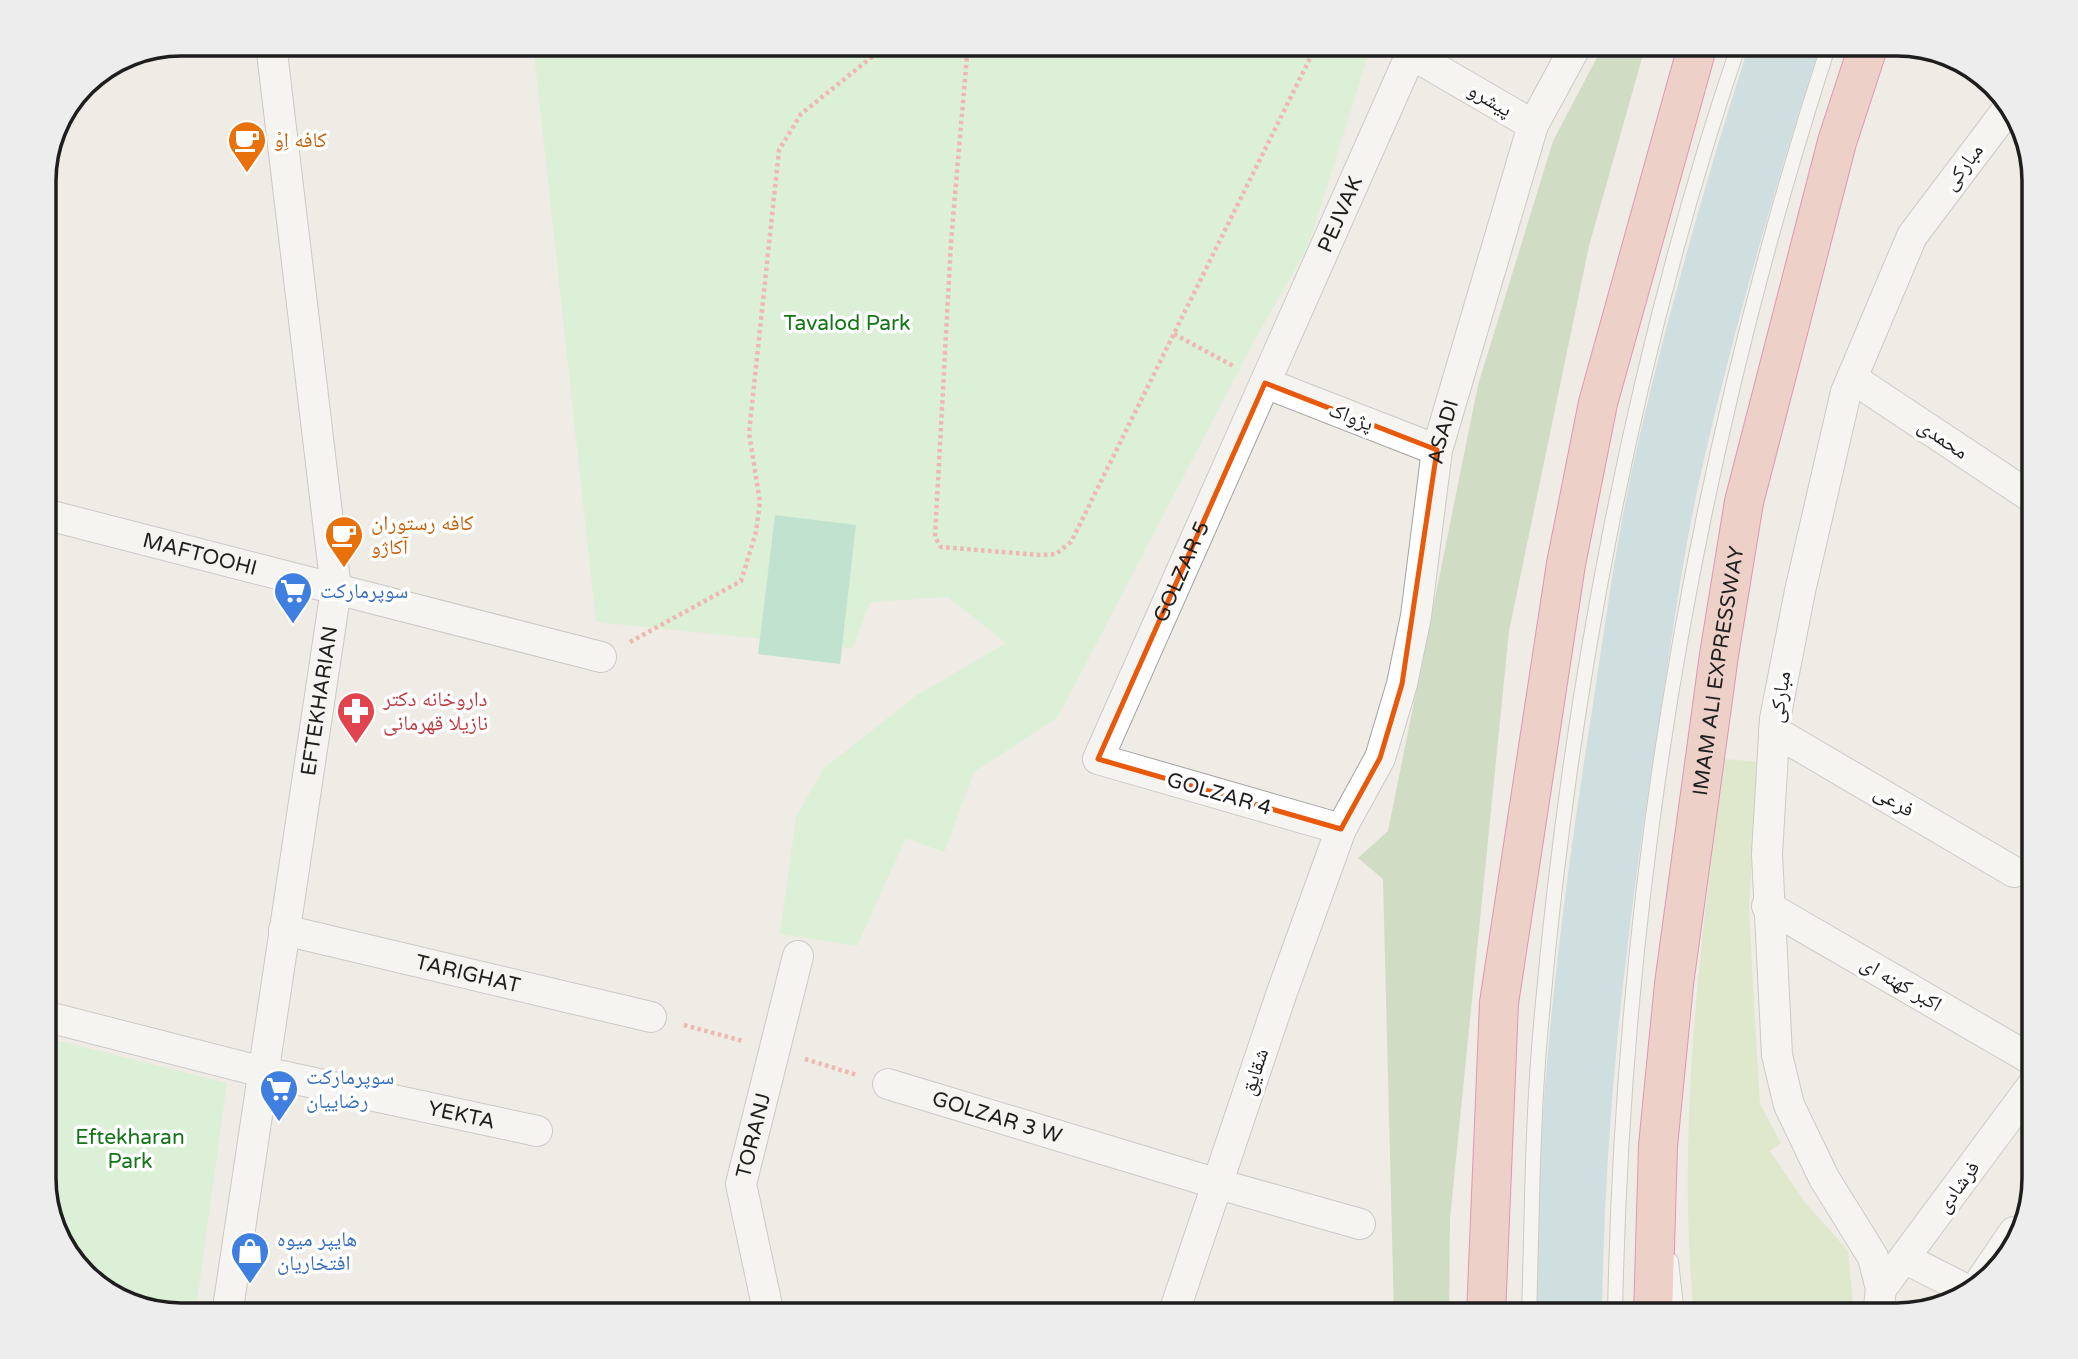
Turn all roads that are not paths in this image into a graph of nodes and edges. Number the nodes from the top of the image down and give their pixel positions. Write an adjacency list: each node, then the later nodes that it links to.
1 (272, 56): 16 (street, EFTEKHARIAN)
2 (1409, 56): 12 (street, PEJVAK)
3 (1423, 56): 10 (street, پیشرو)
4 (1570, 56): 10 (street, ASADI)
5 (1695, 56): 41 (highway)
6 (1736, 56): 42 (lane)
7 (1825, 56): 43 (lane)
8 (1866, 56): 32 (highway, IMAM ALI EXPRESSWAY)
9 (2003, 115): 11 (street, مبارکی)
10 (1533, 125): 13 (street, ASADI)
11 (1852, 378): 14 (street, محمدی); 18 (street, مبارکی)
12 (1265, 383): 13 (street, پژواک); 19 (street, GOLZAR 5)
13 (1437, 450): 20 (street, ASADI)
14 (2022, 491)
15 (56, 517): 16 (street, MAFTOOHI)
16 (336, 589): 17 (street, MAFTOOHI); 23 (street, EFTEKHARIAN)
17 (601, 657)
18 (1774, 731): 21 (street, فرعی); 22 (street, مبارکی)
19 (1098, 759): 20 (street, GOLZAR 4)
20 (1341, 829): 33 (street, شقایق)
21 (2014, 872)
22 (1767, 906): 27 (street, اکبر کهنه ای); 37 (street, مبارکی)
23 (284, 930): 25 (street, TARIGHAT); 28 (street, EFTEKHARIAN)
24 (798, 956): 39 (street, TORANJ)
25 (651, 1017)
26 (56, 1019): 28 (street, YEKTA)
27 (2022, 1054)
28 (263, 1072): 31 (street, YEKTA); 38 (street, EFTEKHARIAN)
29 (888, 1084): 33 (street, GOLZAR 3 W)
30 (2022, 1100): 35 (street, فرشادی)
31 (537, 1131)
32 (1658, 1146): 44 (highway, IMAM ALI EXPRESSWAY); 45 (lane)
33 (1218, 1184): 34 (street, GOLZAR 3 W); 40 (street, شقایق)
34 (1360, 1224)
35 (1906, 1259): 36 (street); 37 (street, فرشادی)
36 (1960, 1286)
37 (1879, 1302)
38 (229, 1303)
39 (766, 1303)
40 (1177, 1303)
41 (1486, 1303)
42 (1529, 1303)
43 (1615, 1303)
44 (1653, 1303)
45 (1677, 1303)

